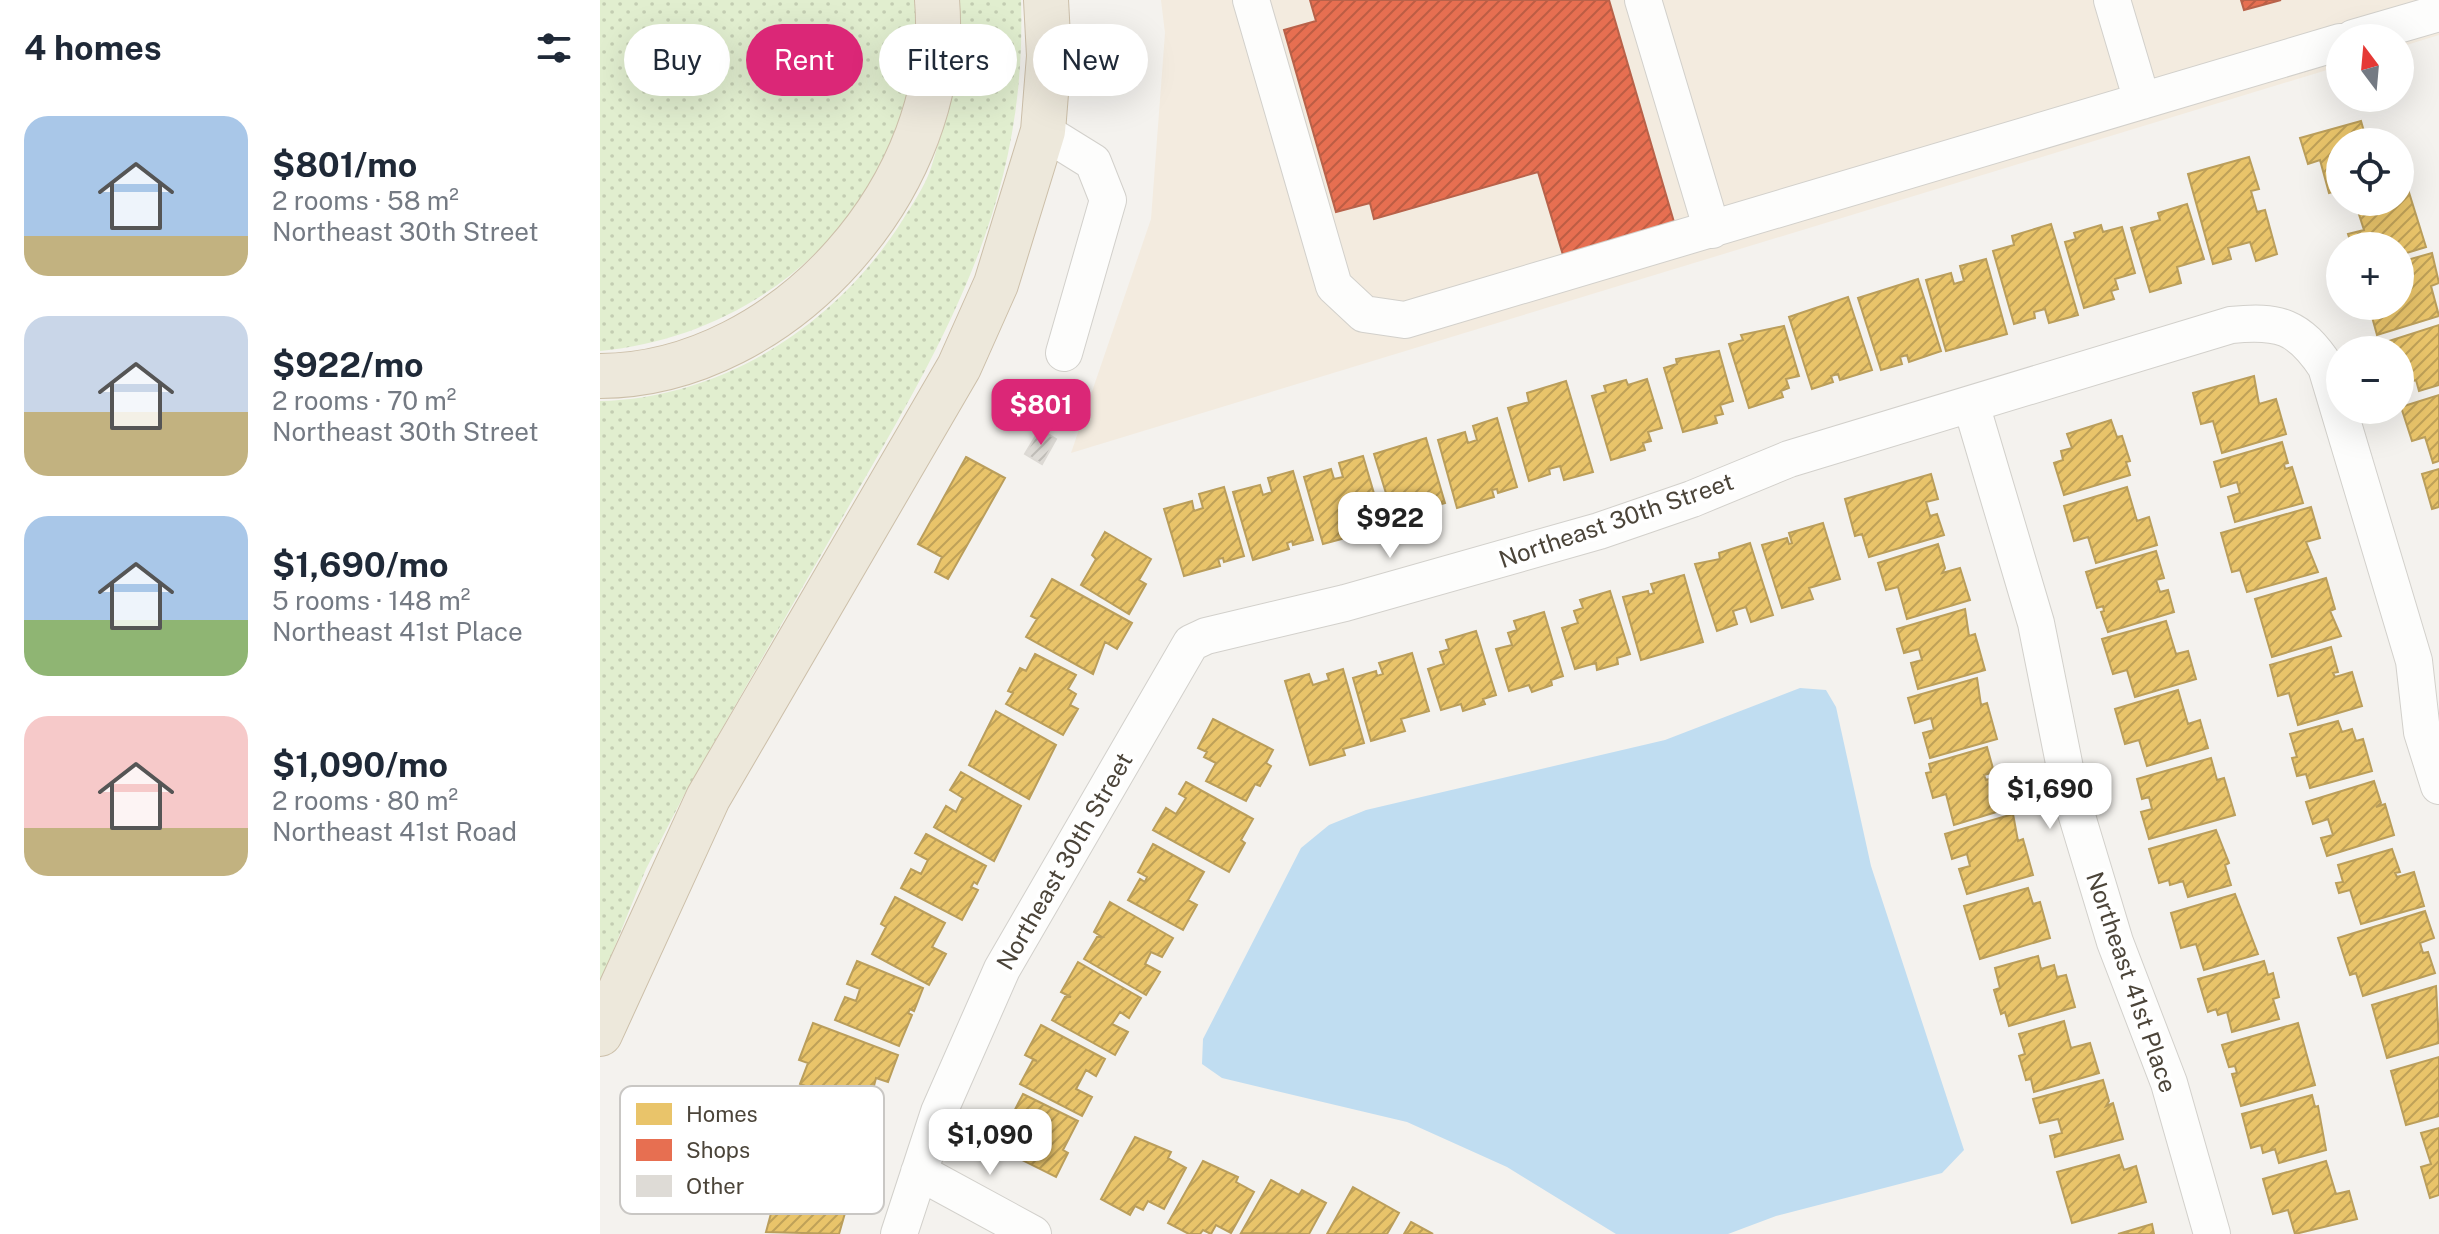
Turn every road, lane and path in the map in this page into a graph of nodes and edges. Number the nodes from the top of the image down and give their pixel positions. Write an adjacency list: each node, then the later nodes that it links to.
1 (937, 0): 13 (highway)
2 (1046, 0): 10 (highway)
3 (1251, 0): 11 (street)
4 (1643, 0): 11 (street)
5 (2112, 0): 9 (street)
6 (2439, 13): 7 (street)
7 (2365, 23)
8 (2326, 46): 9 (street)
9 (2142, 101): 11 (street)
10 (1043, 131): 12 (street); 16 (highway)
11 (1712, 230)
12 (1064, 353)
13 (600, 376)
14 (1971, 404): 15 (street, Northeast 30th Street); 17 (street, Northeast 30th Street); 20 (street, Northeast 41st Place)
15 (2439, 786)
16 (600, 1034)
17 (919, 1172): 18 (street, Northeast 30th Street); 19 (street)
18 (899, 1234)
19 (1033, 1234)
20 (2212, 1234)

